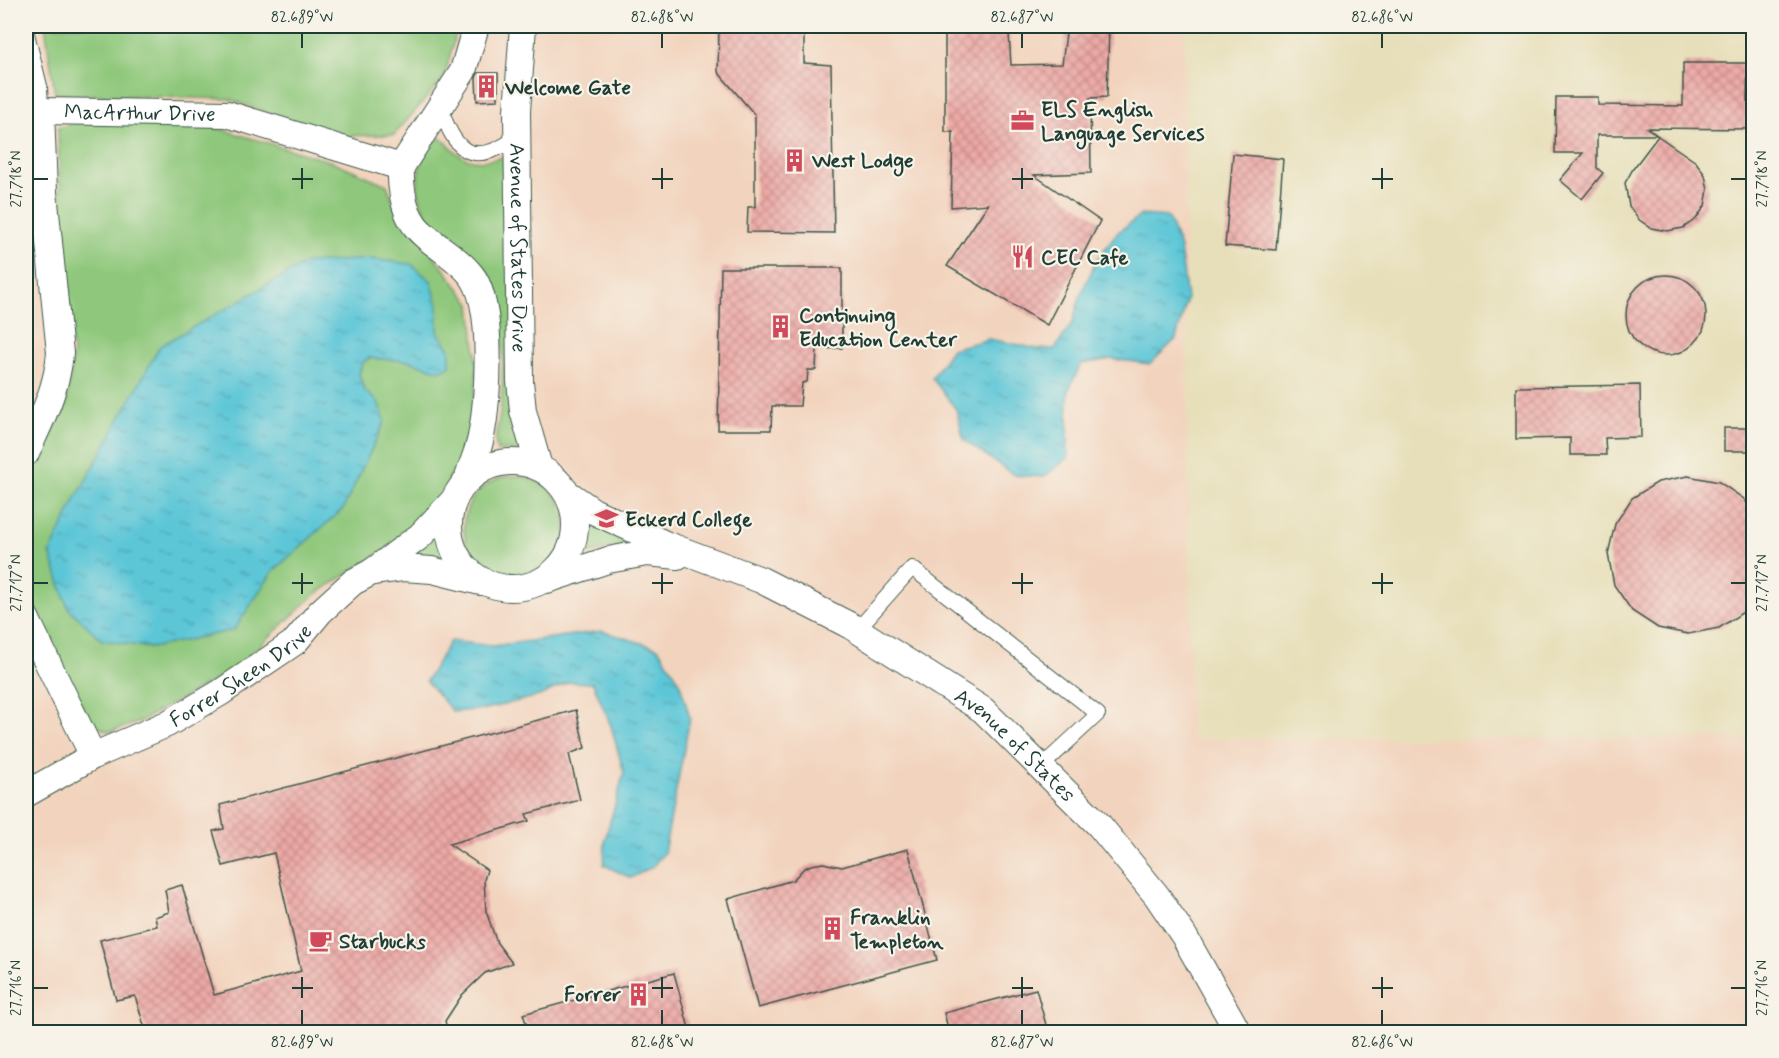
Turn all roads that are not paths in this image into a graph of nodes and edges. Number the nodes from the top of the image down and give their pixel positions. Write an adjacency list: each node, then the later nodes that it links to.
1 (476, 26): 4 (street)
2 (523, 26): 6 (street, Avenue of States Drive)
3 (26, 30): 5 (lane)
4 (440, 105): 6 (lane); 7 (street)
5 (41, 111): 7 (street, MacArthur Drive); 8 (street, MacArthur Drive)
6 (518, 137): 9 (street, Avenue of States Drive)
7 (401, 166): 10 (street, Avenue of States Drive)
8 (26, 453)
9 (539, 467): 10 (street); 11 (street)
10 (460, 491): 13 (street, Forrer Sheen Drive); 15 (street)
11 (567, 494): 12 (street, Avenue of States); 14 (street)
12 (702, 558): 14 (street, Avenue of States); 17 (street, Avenue of States)
13 (372, 572): 15 (street, Forrer Sheen Drive); 18 (street, Forrer Sheen Drive)
14 (538, 583): 15 (street)
15 (487, 584)
16 (26, 618): 18 (street)
17 (857, 630): 19 (street, Avenue of States); 19 (lane)
18 (93, 756): 20 (street, Forrer Sheen Drive)
19 (1041, 767): 21 (street, Avenue of States)
20 (26, 794)
21 (1238, 1032)

